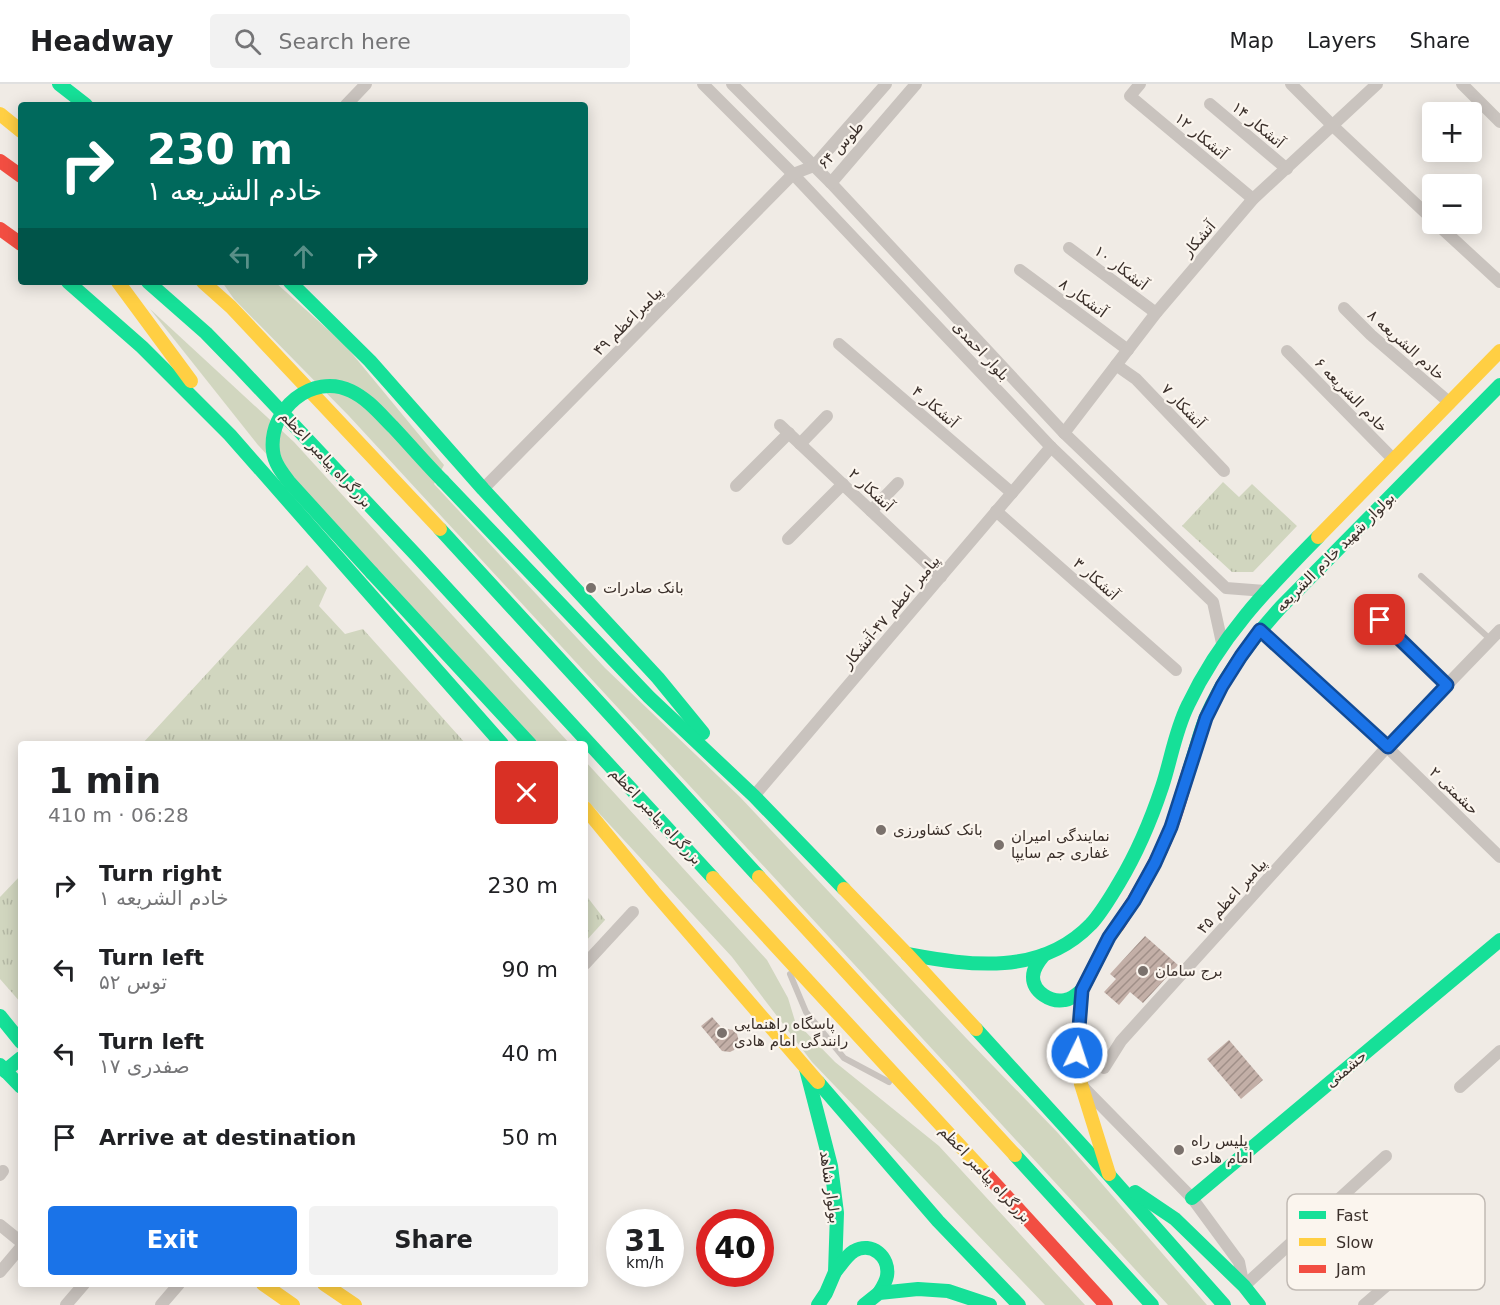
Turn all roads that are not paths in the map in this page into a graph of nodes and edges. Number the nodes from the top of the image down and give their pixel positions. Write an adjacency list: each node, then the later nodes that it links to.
1 (58, 84): 11 (main road); 12 (main road)
2 (366, 84): 13 (street)
3 (703, 84): 23 (street, بلوار احمدی)
4 (732, 84): 20 (street, بلوار احمدی)
5 (886, 84): 20 (street, طوس ۶۴)
6 (916, 84): 24 (street, طوس ۶۴)
7 (1140, 84): 25 (street, آتشکار ۱۲)
8 (1291, 84): 17 (street)
9 (1377, 84): 17 (street, آتشکار)
10 (1461, 84): 16 (street)
11 (74, 102)
12 (82, 102)
13 (349, 102)
14 (1210, 104): 21 (street, آتشکار ۱۴)
15 (0, 114): 18 (main road)
16 (1500, 122)
17 (1333, 126): 21 (street, آتشکار); 26 (street)
18 (18, 129)
19 (0, 161): 22 (main road)
20 (814, 166): 23 (street, طوس ۶۴); 24 (street, بلوار احمدی)
21 (1287, 169): 25 (street, آتشکار)
22 (18, 174)
23 (793, 174): 24 (street, طوس ۶۴); 53 (street, بلوار احمدی); 59 (street, پیامبراعظم ۴۹)
24 (831, 183): 50 (street, بلوار احمدی)
25 (1253, 199): 41 (street, آتشکار)
26 (1422, 210)
27 (0, 229): 29 (main road)
28 (1448, 234): 32 (street)
29 (18, 242)
30 (1069, 248): 41 (street, آتشکار ۱۰)
31 (1020, 270): 43 (street, آتشکار ۸)
32 (1500, 282)
33 (71, 285): 51 (main road)
34 (120, 285): 51 (main road)
35 (151, 285): 77 (main road, بزرگراه پیامبر اعظم)
36 (206, 285): 39 (main road)
37 (216, 285): 39 (main road)
38 (293, 285): 59 (main road)
39 (231, 307): 129 (main road)
40 (1344, 308): 48 (street, خادم الشریعه ۸)
41 (1156, 313): 43 (street, آتشکار)
42 (839, 344): 60 (street, آتشکار ۴)
43 (1128, 350): 46 (street, آتشکار)
44 (1287, 351): 54 (street, خادم الشریعه ۶)
45 (1500, 351): 48 (main road, بولوار شهید خادم الشریعه)
46 (1116, 365): 50 (street, آتشکار); 55 (street, آتشکار ۷)
47 (1500, 386): 70 (main road, بولوار شهید خادم الشریعه)
48 (1450, 403): 54 (main road, بولوار شهید خادم الشریعه)
49 (827, 416): 52 (street)
50 (1064, 433): 66 (street, بلوار احمدی)
51 (230, 435): 75 (main road)
52 (800, 444): 57 (street, آتشکار ۲); 58 (street, آتشکار ۲)
53 (1051, 447): 60 (street, پیامبر اعظم ۴۷-آتشکار); 68 (street, بلوار احمدی)
54 (1394, 460): 67 (main road, بولوار شهید خادم الشریعه)
55 (1224, 471)
56 (898, 483): 61 (street)
57 (843, 484): 61 (street, آتشکار ۲); 63 (street)
58 (736, 486)
59 (483, 489): 80 (main road)
60 (1012, 493): 62 (street, پیامبر اعظم ۴۷-آتشکار)
61 (871, 510): 65 (street, آتشکار ۲)
62 (996, 511): 65 (street, پیامبر اعظم ۴۷-آتشکار); 73 (street, آتشکار ۳)
63 (788, 539)
64 (1421, 576): 71 (lane)
65 (941, 577): 80 (street, پیامبر اعظم ۴۷-آتشکار)
66 (1226, 588): 67 (street); 68 (street)
67 (1265, 591): 72 (main road, بولوار شهید خادم الشریعه)
68 (1214, 602): 72 (street)
69 (1380, 620): 74 (lane)
70 (1260, 630): 79 (street, حشمتی ۲); 91 (main road, بولوار شهید خادم الشریعه)
71 (1495, 634): 74 (street, پیامبر اعظم ۴۵)
72 (1222, 643): 89 (main road, بولوار شهید خادم الشریعه)
73 (1176, 670)
74 (1447, 685): 79 (street, پیامبر اعظم ۴۵)
75 (499, 741)
76 (527, 741): 80 (main road, bridge)
77 (587, 741)
78 (588, 742): 87 (main road, بزرگراه پیامبر اعظم)
79 (1388, 747): 83 (street, حشمتی ۲); 98 (street, پیامبر اعظم ۴۵)
80 (754, 796): 88 (main road)
81 (588, 812): 84 (main road)
82 (588, 828): 84 (main road)
83 (1500, 857)
84 (654, 892): 96 (main road)
85 (633, 912): 90 (street)
86 (1500, 940): 106 (main road, حشمتی)
87 (780, 951): 102 (main road, بزرگراه پیامبر اعظم); 102 (lane)
88 (907, 954): 89 (main road, بولوار شهید خادم الشریعه); 104 (main road)
89 (1044, 955): 91 (main road)
90 (588, 961)
91 (1082, 990): 99 (main road, بولوار شهید خادم الشریعه)
92 (0, 1016): 93 (main road)
93 (18, 1038)
94 (1500, 1051): 101 (street)
95 (18, 1060): 97 (main road)
96 (806, 1066): 112 (main road, بولوار شاهد); 127 (main road)
97 (2, 1068): 100 (main road)
98 (1104, 1068)
99 (1081, 1084): 104 (main road, بولوار شهید خادم الشریعه); 106 (street)
100 (18, 1085)
101 (1460, 1086)
102 (911, 1094): 128 (main road, بزرگراه پیامبر اعظم)
103 (1386, 1156): 105 (street)
104 (1110, 1175): 113 (main road); 130 (main road)
105 (1344, 1194)
106 (1192, 1198): 113 (street)
107 (0, 1225): 108 (street)
108 (18, 1240)
109 (1287, 1247): 113 (street)
110 (18, 1251): 111 (street)
111 (0, 1272)
112 (835, 1272): 119 (main road); 124 (main road, بولوار شاهد)
113 (1244, 1286): 131 (main road)
114 (77, 1287): 120 (street)
115 (176, 1287): 121 (street)
116 (267, 1287): 122 (main road)
117 (328, 1287): 123 (main road)
118 (1381, 1290): 132 (street)
119 (879, 1293): 125 (main road); 126 (main road)
120 (66, 1305)
121 (161, 1305)
122 (293, 1305)
123 (355, 1305)
124 (818, 1305)
125 (864, 1305)
126 (990, 1305)
127 (1019, 1305)
128 (1106, 1305)
129 (1152, 1305)
130 (1224, 1305)
131 (1259, 1305)
132 (1364, 1305)

